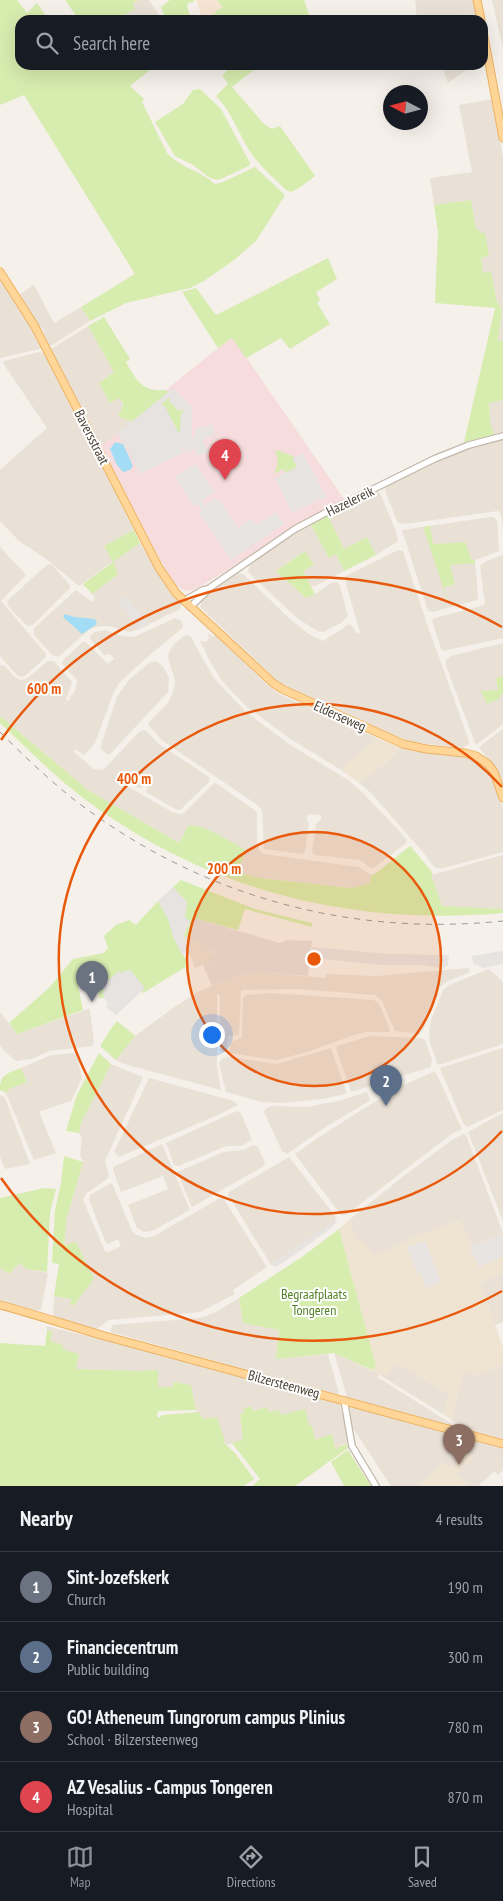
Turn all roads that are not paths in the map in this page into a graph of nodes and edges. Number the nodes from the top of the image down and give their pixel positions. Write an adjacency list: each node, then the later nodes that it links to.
1 (477, 0): 2 (main road)
2 (480, 15)
3 (488, 59): 4 (main road)
4 (503, 138)
5 (0, 272): 8 (main road, Baversstraat)
6 (503, 436): 7 (street, Hazelereik)
7 (208, 589): 8 (street, Hazelereik); 9 (street, Hazelereik)
8 (184, 601): 9 (main road, Elderseweg)
9 (190, 607): 10 (main road, Elderseweg)
10 (503, 798)
11 (0, 1305): 13 (main road, Bilzersteenweg)
12 (0, 1309): 13 (main road, Bilzersteenweg)
13 (65, 1325): 14 (main road, Bilzersteenweg)
14 (344, 1400): 15 (main road, Bilzersteenweg); 16 (street)
15 (503, 1444)
16 (376, 1486)

